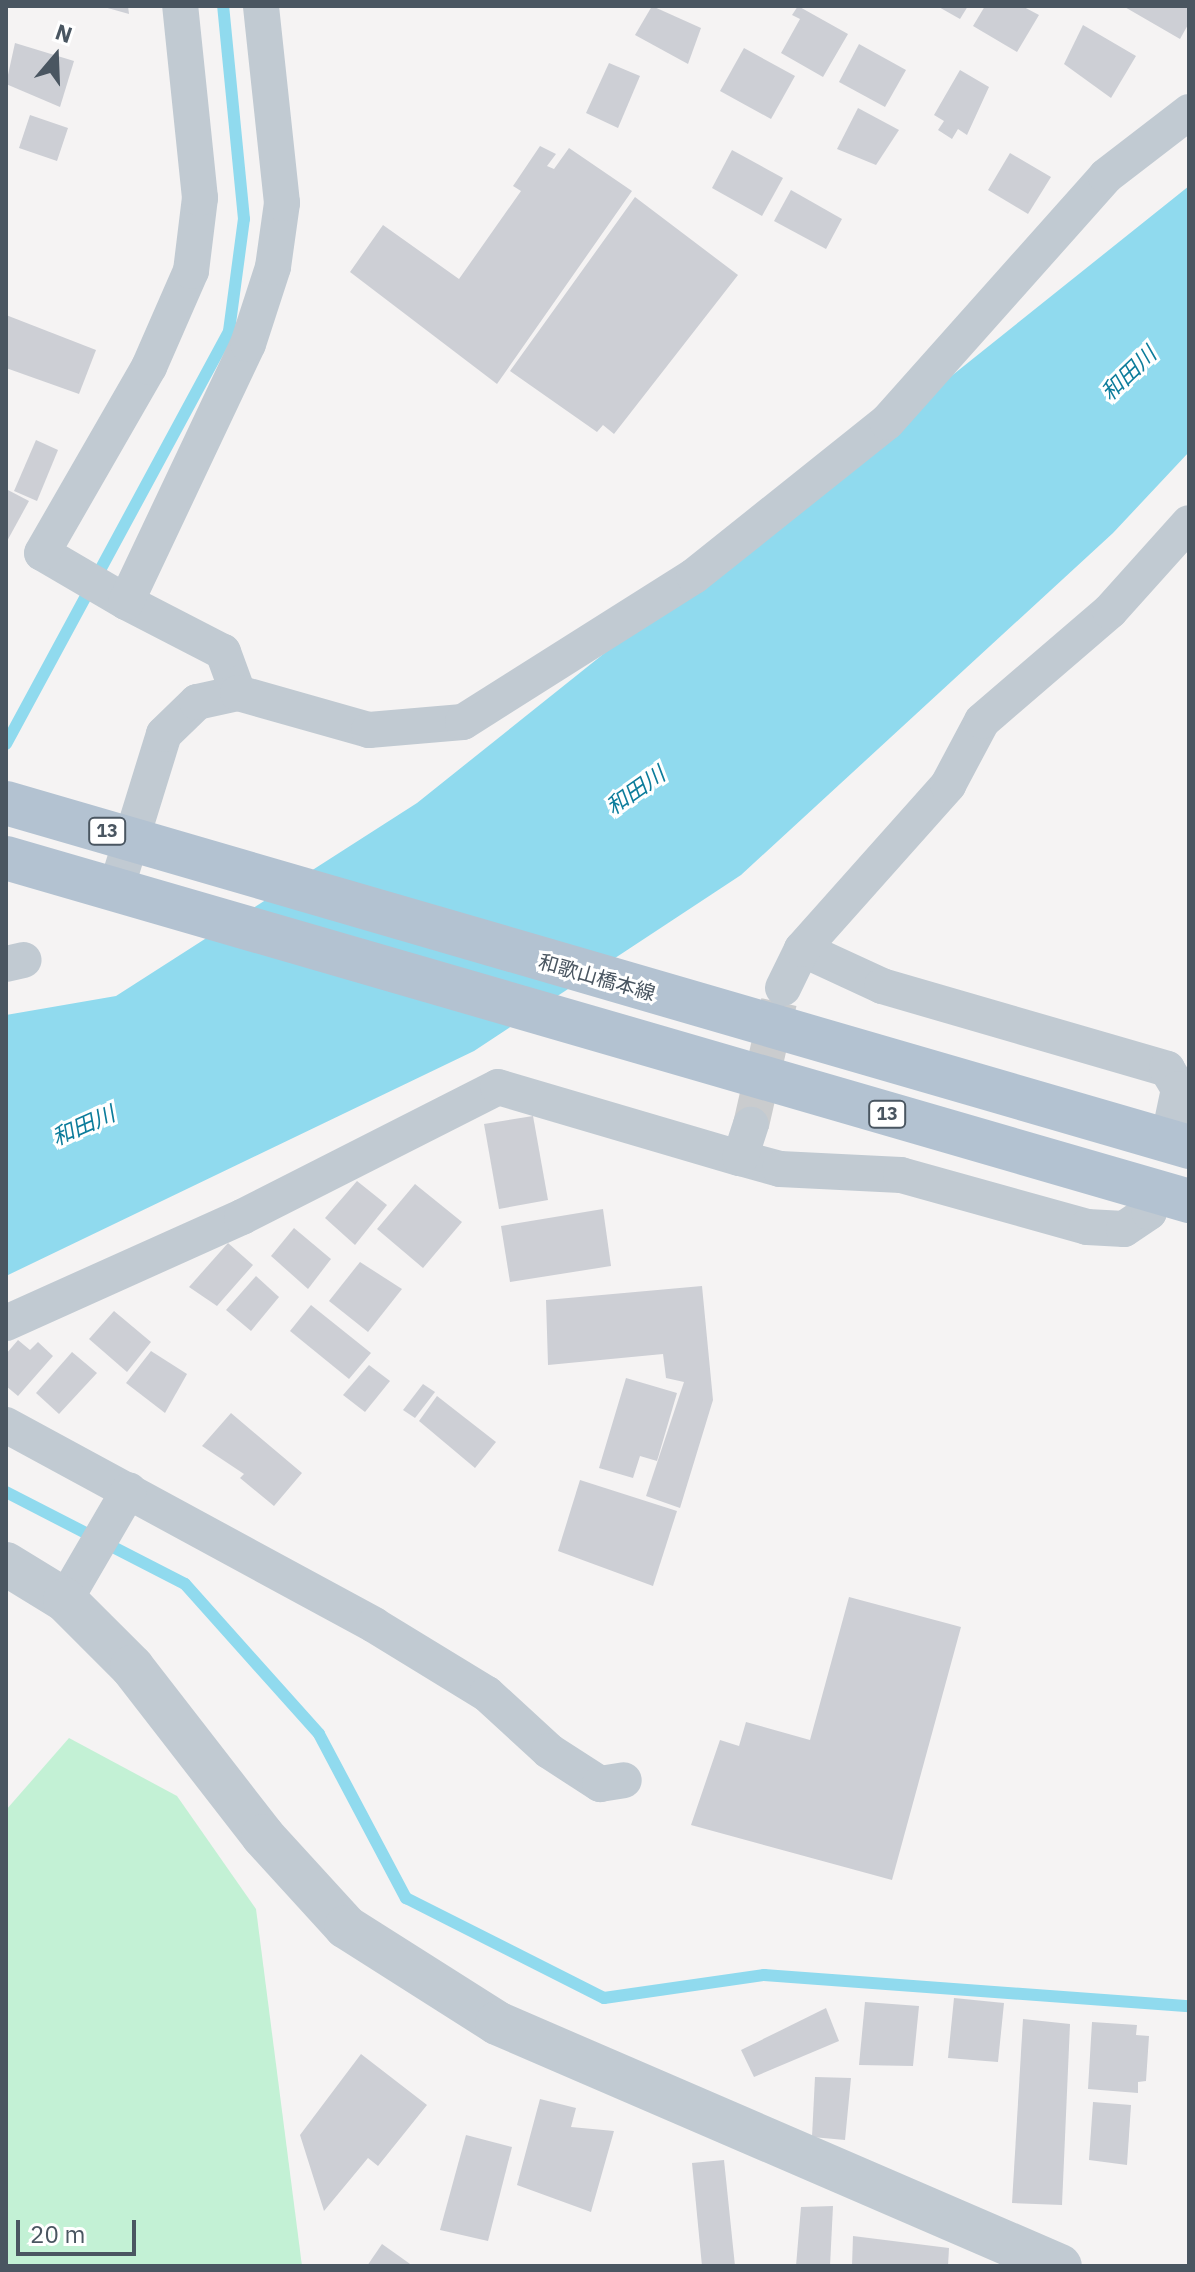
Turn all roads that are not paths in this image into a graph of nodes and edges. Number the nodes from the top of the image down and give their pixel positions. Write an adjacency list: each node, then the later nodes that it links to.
1 (180, 6): 5 (street)
2 (261, 6): 5 (street)
3 (1189, 112): 6 (street)
4 (1189, 523): 11 (street)
5 (126, 602): 6 (street)
6 (238, 693): 8 (street)
7 (10, 804): 8 (main road, 和歌山橋本線 / 13)
8 (132, 837): 10 (street); 13 (main road, 和歌山橋本線 / 13)
9 (6, 858): 10 (main road, 13)
10 (123, 891): 14 (main road, 13)
11 (802, 949): 12 (street); 13 (street)
12 (783, 988)
13 (1179, 1144)
14 (1172, 1196): 15 (street)
15 (6, 1323)
16 (6, 1425): 17 (street)
17 (120, 1503): 19 (street); 20 (street)
18 (6, 1564): 19 (street)
19 (73, 1583): 21 (street)
20 (624, 1780)
21 (1060, 2266)

